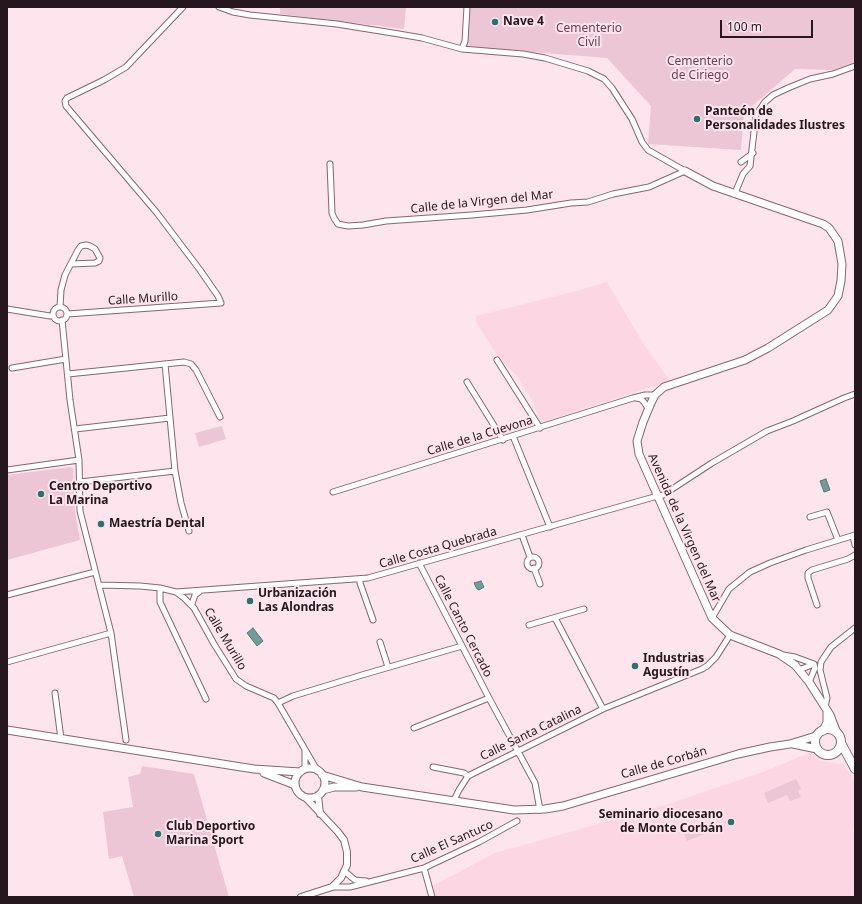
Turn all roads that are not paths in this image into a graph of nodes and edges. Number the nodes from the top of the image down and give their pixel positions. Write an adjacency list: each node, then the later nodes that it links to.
1 (183, 7): 14 (street, Calle Murillo)
2 (219, 7): 4 (street)
3 (467, 7): 4 (street)
4 (462, 49): 9 (street)
5 (855, 66): 6 (street)
6 (753, 153): 7 (street); 10 (street)
7 (741, 162)
8 (330, 164): 9 (street, Calle de la Virgen del Mar)
9 (685, 171): 10 (main road)
10 (735, 193): 23 (main road)
11 (71, 264): 11 (street); 12 (street)
12 (60, 307): 14 (street); 15 (street)
13 (7, 309): 15 (street)
14 (67, 314): 16 (street)
15 (53, 315): 16 (street)
16 (62, 320): 17 (street)
17 (66, 359): 20 (street); 21 (street)
18 (497, 360): 29 (street)
19 (165, 364): 21 (street); 27 (street); 28 (street)
20 (12, 368)
21 (68, 374): 30 (street)
22 (467, 382): 32 (street)
23 (655, 394): 25 (street, Calle de la Cuevona); 26 (main road, Avenida de la Virgen del Mar)
24 (855, 394): 38 (street)
25 (633, 398): 26 (street); 29 (street, Calle de la Cuevona)
26 (648, 408): 38 (main road, Avenida de la Virgen del Mar)
27 (220, 417)
28 (170, 418): 30 (street); 35 (street)
29 (540, 428): 31 (street, Calle de la Cuevona)
30 (75, 429): 33 (street)
31 (513, 436): 32 (street, Calle de la Cuevona); 40 (street)
32 (503, 440): 37 (street, Calle de la Cuevona)
33 (79, 460): 34 (street); 36 (street)
34 (7, 470)
35 (175, 471): 36 (street); 41 (street)
36 (80, 482): 50 (street)
37 (333, 492)
38 (658, 496): 40 (street, Calle Costa Quebrada); 63 (main road, Avenida de la Virgen del Mar)
39 (810, 517): 44 (street)
40 (550, 527): 42 (street, Calle Costa Quebrada)
41 (189, 531)
42 (522, 535): 47 (street); 48 (street, Calle Costa Quebrada)
43 (854, 535): 44 (street); 45 (street)
44 (838, 540): 63 (street)
45 (855, 545)
46 (855, 555): 60 (street)
47 (530, 557): 49 (street); 49 (street)
48 (419, 563): 51 (street, Calle Costa Quebrada); 70 (street, Calle Canto Cercado)
49 (534, 568): 53 (street)
50 (95, 572): 54 (street); 58 (street)
51 (360, 579): 52 (street, Calle Costa Quebrada); 64 (street)
52 (328, 581): 56 (street, Calle Murillo)
53 (540, 584)
54 (99, 585): 55 (street, Calle Murillo); 67 (street)
55 (160, 588): 57 (street, Calle Murillo); 80 (street)
56 (200, 591): 57 (street, Calle Murillo); 59 (street, Calle Murillo)
57 (176, 592): 59 (street, Calle Murillo)
58 (7, 595)
59 (192, 604): 81 (street, Calle Murillo)
60 (817, 605)
61 (584, 609): 62 (street)
62 (555, 618): 65 (street); 82 (street)
63 (712, 618): 68 (main road, Avenida de la Virgen del Mar)
64 (373, 620)
65 (528, 625)
66 (855, 628): 72 (street)
67 (111, 632): 73 (street); 89 (street)
68 (730, 635): 71 (main road, Avenida de la Virgen del Mar); 82 (street, Calle Santa Catalina)
69 (380, 642): 75 (street)
70 (462, 646): 75 (street); 79 (street, Calle Canto Cercado)
71 (779, 654): 74 (street); 76 (main road, Avenida de la Virgen del Mar)
72 (824, 656): 74 (street); 83 (street, Avenida de la Virgen del Mar)
73 (7, 662)
74 (814, 664): 76 (street); 77 (street)
75 (388, 667): 81 (street)
76 (799, 670): 77 (main road, Avenida de la Virgen del Mar)
77 (809, 682): 83 (main road, Avenida de la Virgen del Mar)
78 (55, 692): 88 (street)
79 (489, 698): 84 (street); 94 (street, Calle Canto Cercado)
80 (206, 699)
81 (278, 703): 93 (street, Calle Murillo)
82 (603, 709): 94 (street, Calle Santa Catalina)
83 (826, 710): 86 (main road, Avenida de la Virgen del Mar); 87 (main road, Avenida de la Virgen del Mar)
84 (414, 728)
85 (7, 730): 88 (main road)
86 (820, 733): 87 (main road); 91 (main road, Calle de Corbán); 92 (main road)
87 (837, 733): 90 (main road)
88 (61, 739): 98 (main road)
89 (126, 740)
90 (841, 743): 95 (main road); 96 (main road)
91 (790, 744): 92 (main road, Calle de Corbán); 108 (main road, Calle de Corbán)
92 (817, 749): 95 (main road)
93 (305, 750): 99 (street); 100 (street, Calle Murillo)
94 (518, 750): 101 (street, Calle Santa Catalina); 108 (street, Calle Canto Cercado)
95 (833, 754): 96 (main road)
96 (853, 765)
97 (433, 768): 101 (street)
98 (254, 769): 99 (main road); 102 (main road)
99 (302, 771): 100 (main road); 102 (main road)
100 (320, 772): 103 (main road); 104 (main road)
101 (468, 776): 107 (street)
102 (295, 785): 106 (main road)
103 (362, 787): 104 (main road); 107 (main road, Calle de Corbán)
104 (323, 790): 105 (main road)
105 (318, 796): 106 (main road); 109 (street)
106 (306, 798): 109 (street)
107 (454, 800): 108 (main road, Calle de Corbán)
108 (542, 810)
109 (320, 814): 112 (street)
110 (517, 821): 111 (street, Calle El Santuco)
111 (424, 868): 114 (street, Calle El Santuco); 117 (street)
112 (344, 871): 113 (street); 114 (street)
113 (339, 880): 115 (street); 116 (street)
114 (369, 882): 115 (street, Calle El Santuco)
115 (344, 887): 116 (street, Calle El Santuco)
116 (332, 888): 118 (street)
117 (431, 894): 119 (street)
118 (301, 897)
119 (426, 897)

